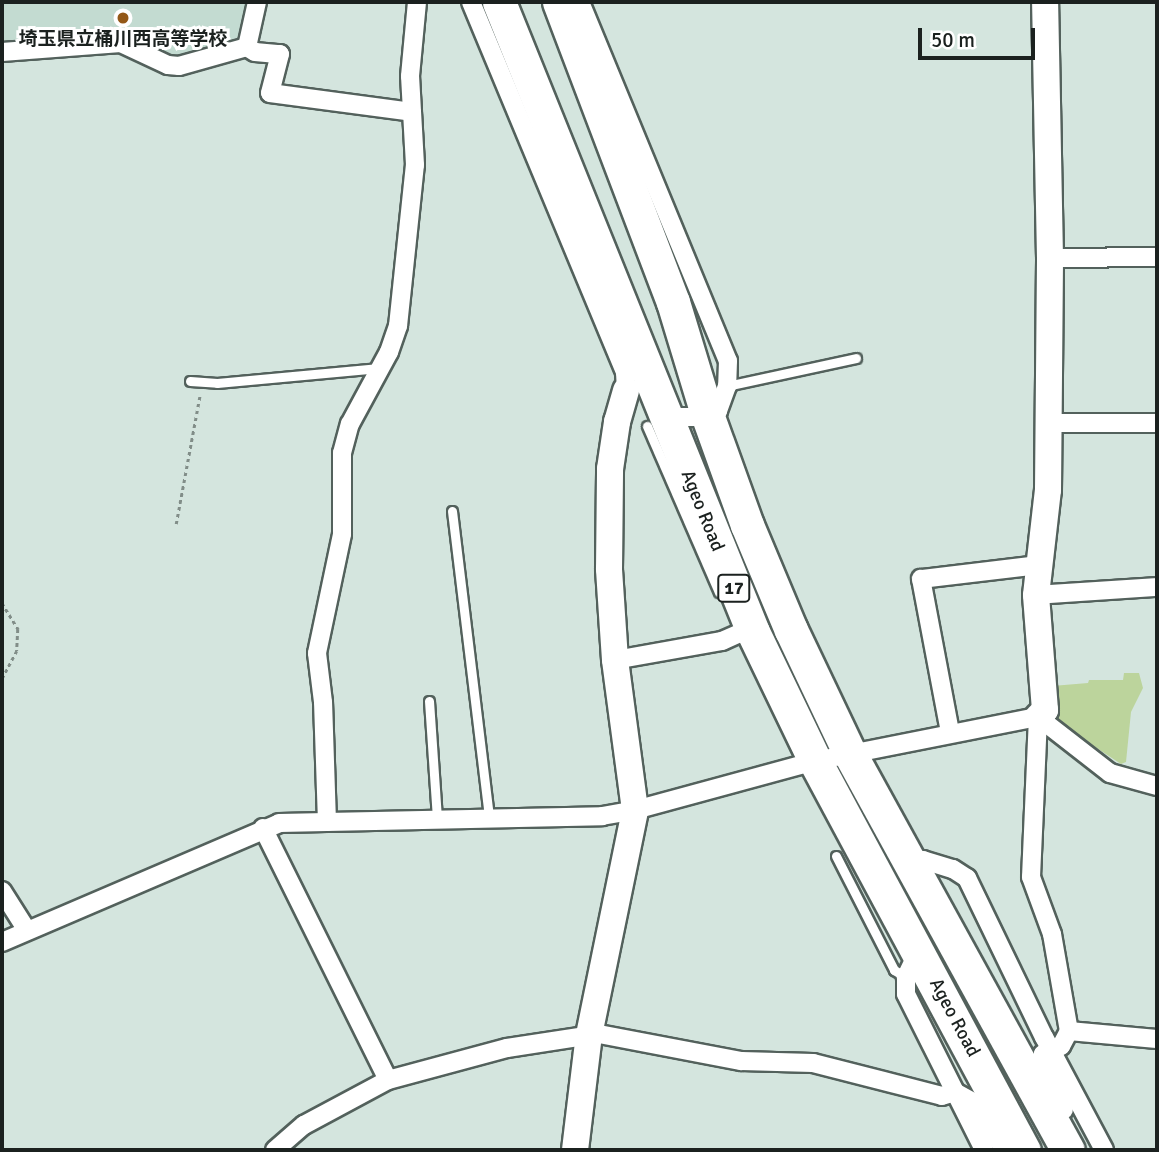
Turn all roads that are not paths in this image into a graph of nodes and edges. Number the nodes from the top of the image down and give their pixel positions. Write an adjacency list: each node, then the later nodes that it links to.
1 (257, 2): 8 (street)
2 (417, 2): 10 (street)
3 (471, 2): 17 (street)
4 (499, 2): 19 (highway, Ageo Road / 17)
5 (558, 2): 18 (highway, Ageo Road / 17)
6 (580, 2): 16 (street)
7 (1045, 2): 12 (street)
8 (247, 47): 9 (street); 10 (street)
9 (2, 52)
10 (412, 112): 14 (street)
11 (1157, 257): 12 (street)
12 (1050, 258): 20 (street)
13 (856, 358): 16 (lane)
14 (381, 368): 15 (lane); 38 (street)
15 (190, 381)
16 (727, 386): 18 (street)
17 (626, 390): 28 (street)
18 (708, 417): 19 (street); 32 (highway, Ageo Road / 17)
19 (654, 419): 26 (lane); 27 (highway, Ageo Road / 17)
20 (1048, 423): 21 (street); 23 (street)
21 (1157, 424)
22 (452, 511): 36 (lane)
23 (1038, 565): 25 (street); 31 (street)
24 (1157, 587): 25 (street)
25 (1036, 595): 30 (street)
26 (723, 600)
27 (742, 630): 28 (street); 33 (highway, Ageo Road / 17)
28 (614, 660): 35 (street)
29 (429, 701): 37 (lane)
30 (1038, 717): 31 (street); 34 (street); 46 (street)
31 (950, 732): 32 (street)
32 (850, 754): 33 (street); 41 (highway, Ageo Road / 17)
33 (815, 761): 35 (street); 45 (highway, Ageo Road / 17)
34 (1157, 786)
35 (635, 810): 36 (street); 47 (street)
36 (489, 818): 37 (street)
37 (437, 819): 38 (street)
38 (327, 822): 39 (street)
39 (263, 828): 43 (street); 50 (street)
40 (836, 856): 45 (lane)
41 (911, 861): 49 (street); 57 (highway, Ageo Road / 17)
42 (2, 891): 43 (street)
43 (26, 929): 44 (street)
44 (2, 942)
45 (912, 964): 51 (street); 56 (highway, Ageo Road / 17)
46 (1069, 1031): 48 (street); 49 (street)
47 (589, 1035): 50 (street); 51 (street); 53 (street)
48 (1157, 1039)
49 (1051, 1050): 58 (street); 59 (street)
50 (388, 1080): 52 (street)
51 (955, 1093): 54 (street); 55 (street)
52 (275, 1150)
53 (575, 1150)
54 (984, 1150)
55 (1004, 1150)
56 (1024, 1150)
57 (1068, 1150)
58 (1084, 1150)
59 (1104, 1150)

